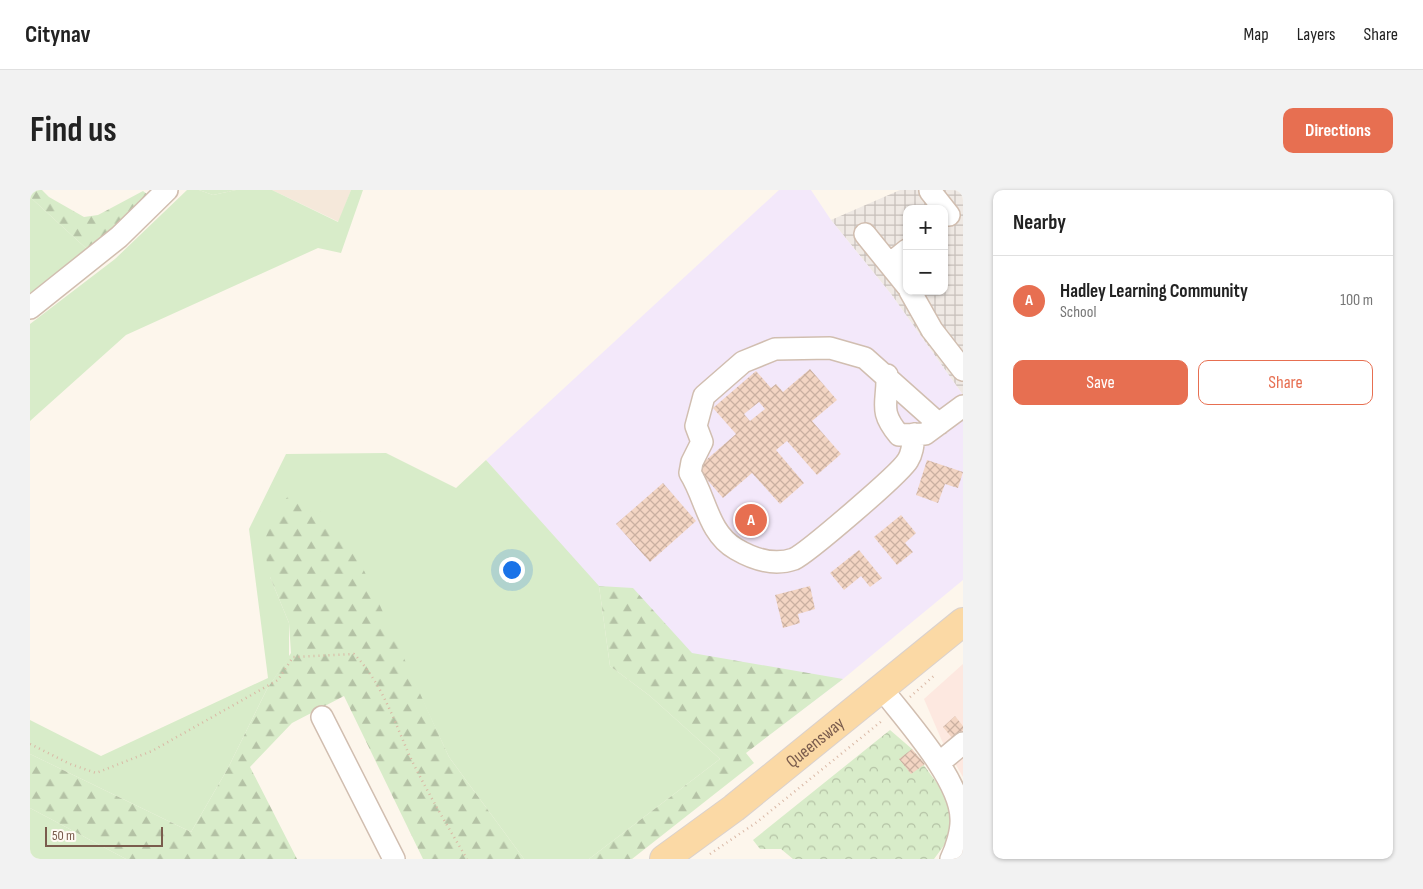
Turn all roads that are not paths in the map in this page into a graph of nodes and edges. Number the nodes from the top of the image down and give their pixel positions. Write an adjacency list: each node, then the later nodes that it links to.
1 (167, 190): 8 (street)
2 (930, 191): 3 (street)
3 (952, 212)
4 (865, 234): 5 (street)
5 (899, 256): 6 (street)
6 (903, 271)
7 (912, 295): 9 (street)
8 (30, 308)
9 (963, 370)
10 (887, 375): 12 (street); 13 (street); 13 (street)
11 (963, 406): 12 (street)
12 (939, 424): 13 (street)
13 (914, 434)
14 (963, 622): 15 (main road, Queensway)
15 (890, 699): 18 (street); 21 (main road, Queensway)
16 (322, 717): 20 (street)
17 (963, 743): 18 (street)
18 (939, 763): 19 (street)
19 (962, 818): 22 (street)
20 (394, 859)
21 (664, 859)
22 (951, 859)

